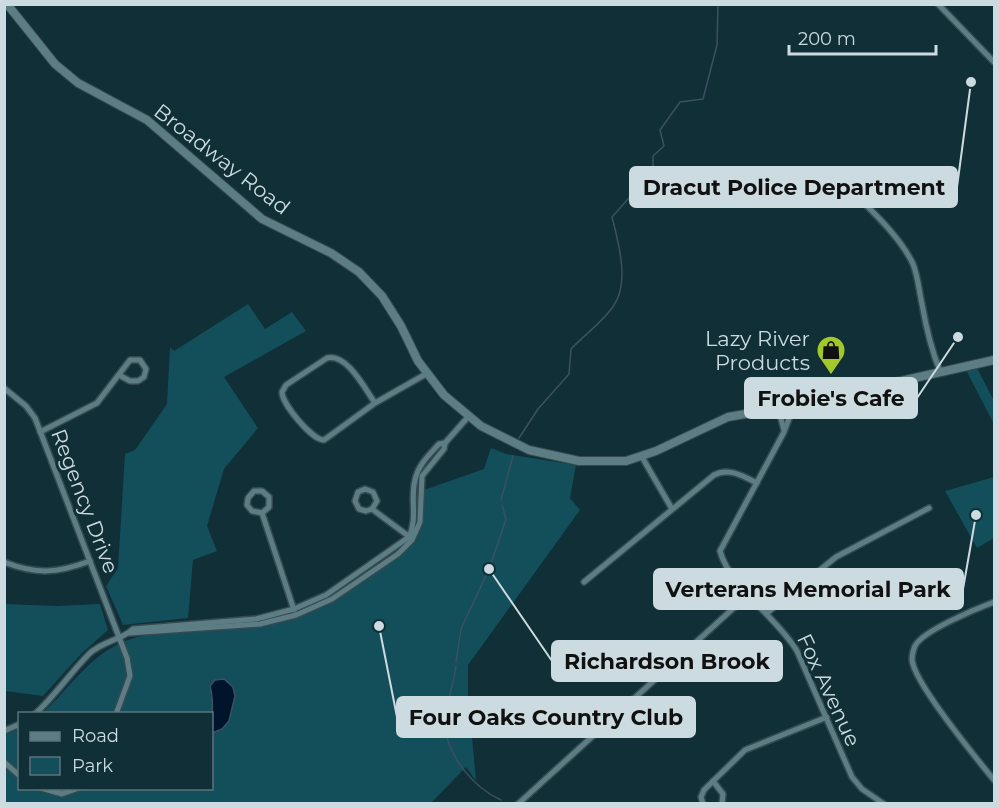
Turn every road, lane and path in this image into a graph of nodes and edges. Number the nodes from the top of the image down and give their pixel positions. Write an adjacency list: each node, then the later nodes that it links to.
1 (7, 4): 7 (main road, Broadway Road)
2 (939, 4): 3 (street)
3 (994, 62)
4 (857, 197): 6 (street)
5 (994, 360): 6 (main road, Broadway Road)
6 (940, 371): 11 (main road, Broadway Road)
7 (426, 374): 10 (street); 13 (main road, Broadway Road)
8 (119, 375): 8 (street); 14 (street)
9 (4, 388): 14 (street, Regency Drive)
10 (375, 403): 10 (street)
11 (794, 405): 12 (main road, Broadway Road); 15 (street, Fox Avenue)
12 (778, 408): 15 (street); 16 (main road, Broadway Road)
13 (468, 417): 16 (main road, Broadway Road); 22 (street)
14 (40, 432): 23 (street, Regency Drive)
15 (784, 432): 17 (street, Fox Avenue)
16 (642, 457): 20 (street)
17 (757, 483): 20 (street); 26 (street, Fox Avenue)
18 (929, 508): 29 (street)
19 (372, 509): 19 (street); 22 (street)
20 (672, 509): 25 (street)
21 (262, 513): 21 (street); 28 (street)
22 (410, 538): 28 (street)
23 (90, 561): 24 (street); 30 (street, Regency Drive)
24 (4, 562)
25 (584, 582)
26 (749, 594): 29 (street, Fox Avenue); 40 (street)
27 (994, 603): 36 (street)
28 (295, 612): 30 (street)
29 (767, 613): 33 (street, Fox Avenue)
30 (119, 636): 31 (street); 32 (street, Regency Drive)
31 (37, 712)
32 (117, 712)
33 (827, 717): 37 (street); 43 (street, Fox Avenue)
34 (4, 762): 35 (street)
35 (18, 774)
36 (994, 780)
37 (713, 781): 41 (street); 42 (street)
38 (45, 790): 39 (street)
39 (76, 790)
40 (518, 804)
41 (703, 804)
42 (722, 804)
43 (884, 804)

